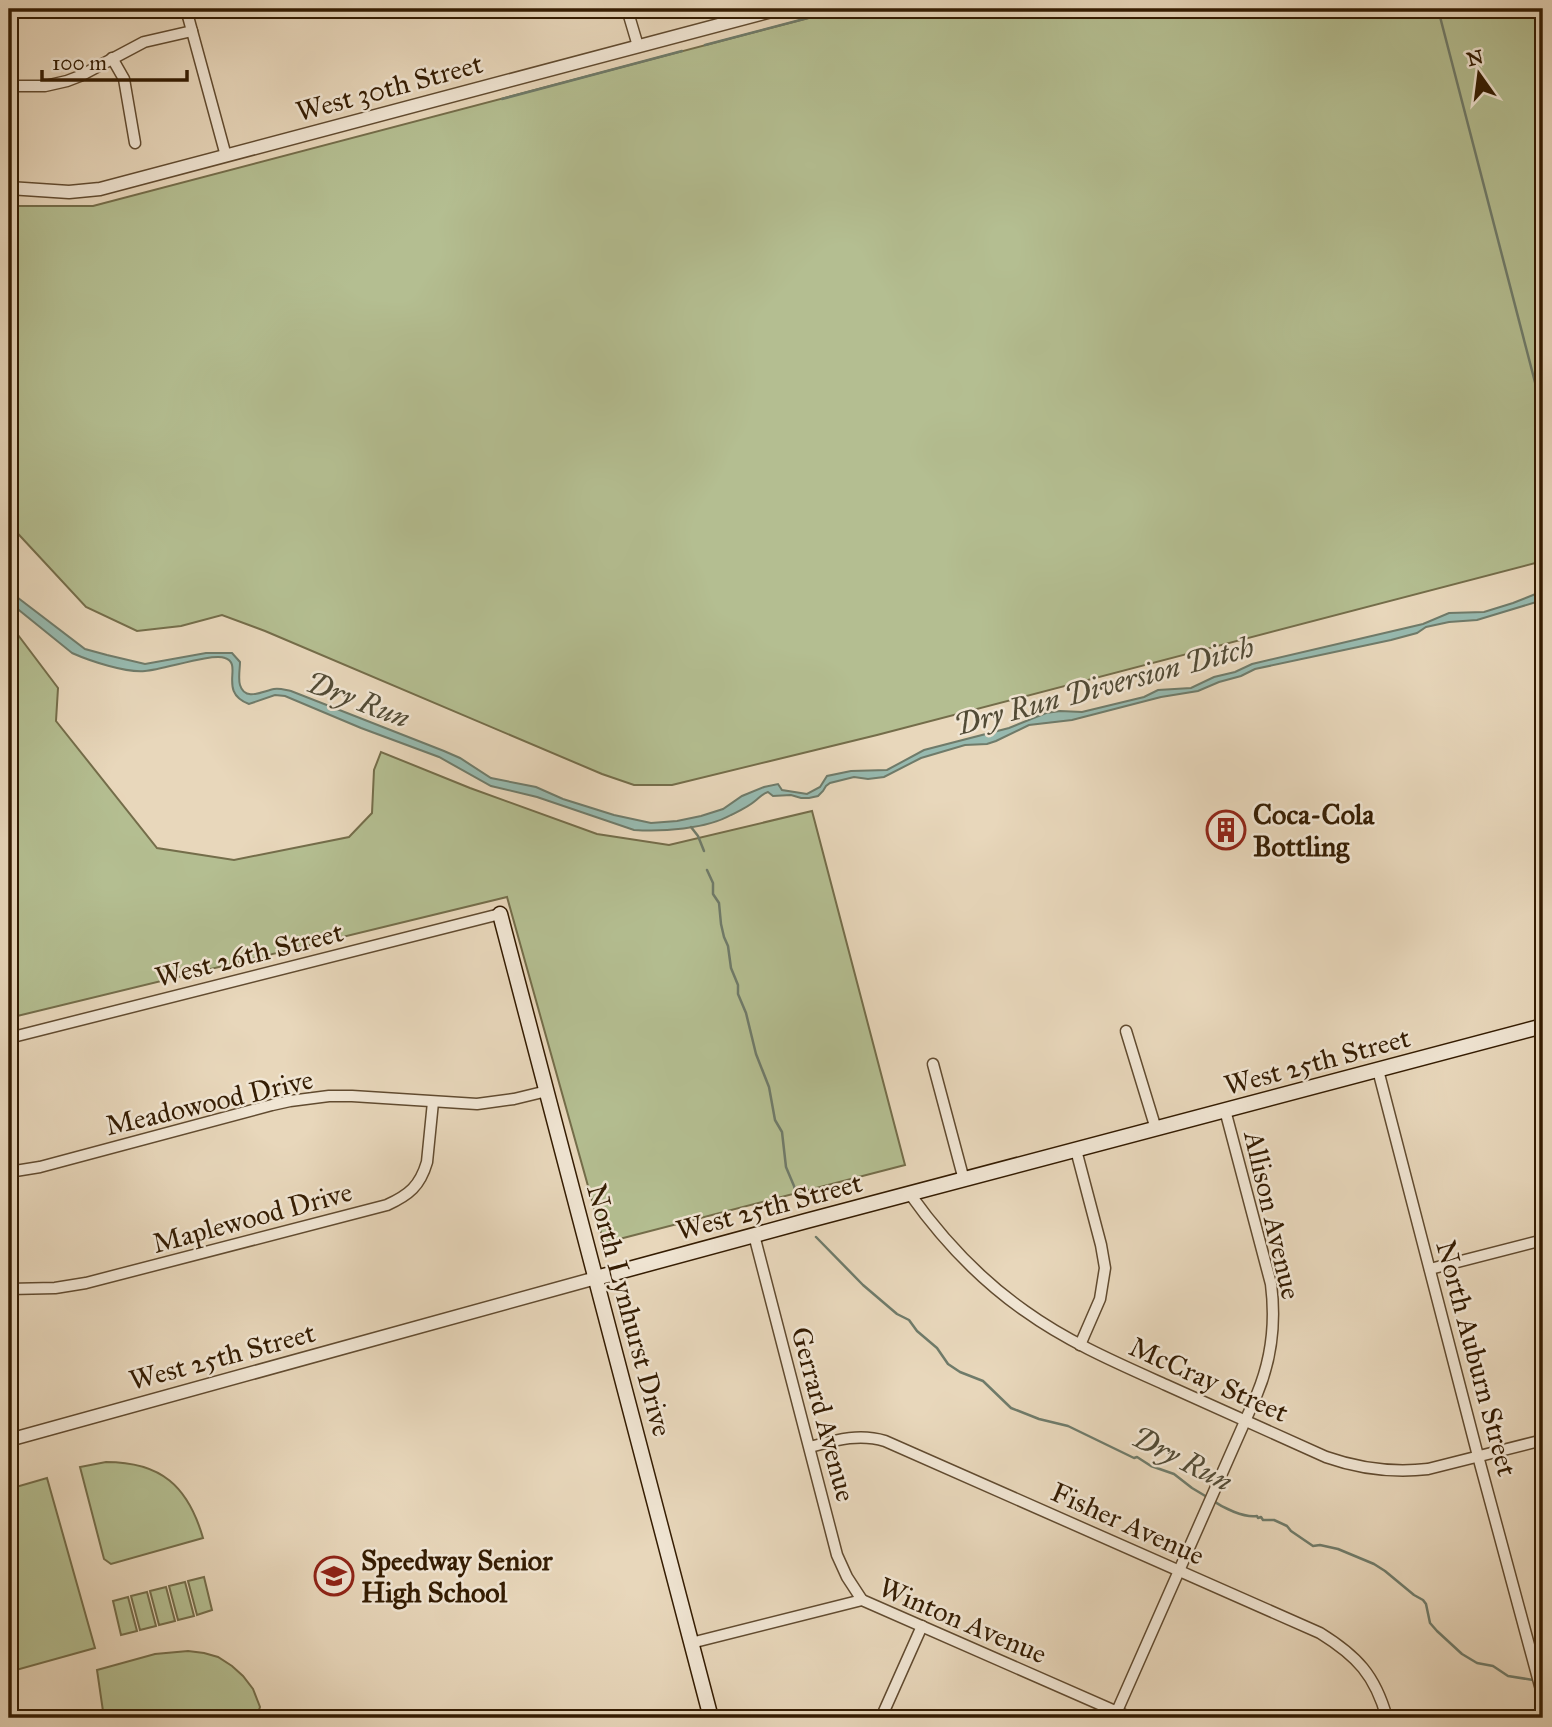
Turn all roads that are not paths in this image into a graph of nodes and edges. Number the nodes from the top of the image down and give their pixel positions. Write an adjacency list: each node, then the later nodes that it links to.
1 (186, 9): 4 (street)
2 (627, 9): 5 (street)
3 (779, 9): 5 (street, West 30th Street)
4 (192, 31): 6 (street); 9 (street)
5 (638, 46): 9 (street, West 30th Street)
6 (112, 58): 7 (street); 8 (street)
7 (9, 86)
8 (135, 143)
9 (226, 156): 10 (street, West 30th Street)
10 (9, 188)
11 (500, 914): 14 (street, West 26th Street); 17 (main road, North Lynhurst Drive)
12 (1543, 1026): 16 (main road, West 25th Street)
13 (1126, 1031): 20 (street)
14 (9, 1038)
15 (933, 1064): 23 (street)
16 (1378, 1070): 19 (main road, West 25th Street); 27 (street, North Auburn Street)
17 (547, 1091): 18 (street, Meadowood Drive); 28 (main road, North Lynhurst Drive)
18 (433, 1102): 22 (street, Meadowood Drive); 29 (street, Maplewood Drive)
19 (1225, 1110): 20 (main road, West 25th Street); 31 (street, Allison Avenue)
20 (1156, 1129): 21 (main road, West 25th Street)
21 (1076, 1150): 23 (main road, West 25th Street); 30 (street)
22 (9, 1172)
23 (964, 1180): 24 (main road, West 25th Street)
24 (910, 1194): 25 (main road, West 25th Street); 30 (street, McCray Street)
25 (754, 1235): 28 (main road, West 25th Street); 34 (street, Gerrard Avenue)
26 (1543, 1240): 27 (street)
27 (1430, 1269): 35 (street, North Auburn Street)
28 (596, 1278): 32 (street, West 25th Street); 39 (main road, North Lynhurst Drive)
29 (9, 1289)
30 (1080, 1345): 31 (street, McCray Street)
31 (1245, 1421): 35 (street, McCray Street); 36 (street, Allison Avenue)
32 (9, 1440)
33 (1543, 1440): 35 (street, McCray Street)
34 (810, 1447): 36 (street, Fisher Avenue); 37 (street, Gerrard Avenue)
35 (1478, 1456): 40 (street, North Auburn Street)
36 (1179, 1571): 41 (street, Allison Avenue); 45 (street, Fisher Avenue)
37 (863, 1600): 38 (street, Winton Avenue); 39 (street, Winton Avenue)
38 (922, 1626): 41 (street, Winton Avenue); 43 (street)
39 (691, 1643): 42 (main road, North Lynhurst Drive)
40 (1543, 1695)
41 (1116, 1715): 44 (street, Winton Avenue)
42 (711, 1718)
43 (881, 1718)
44 (1130, 1718)
45 (1387, 1718)

